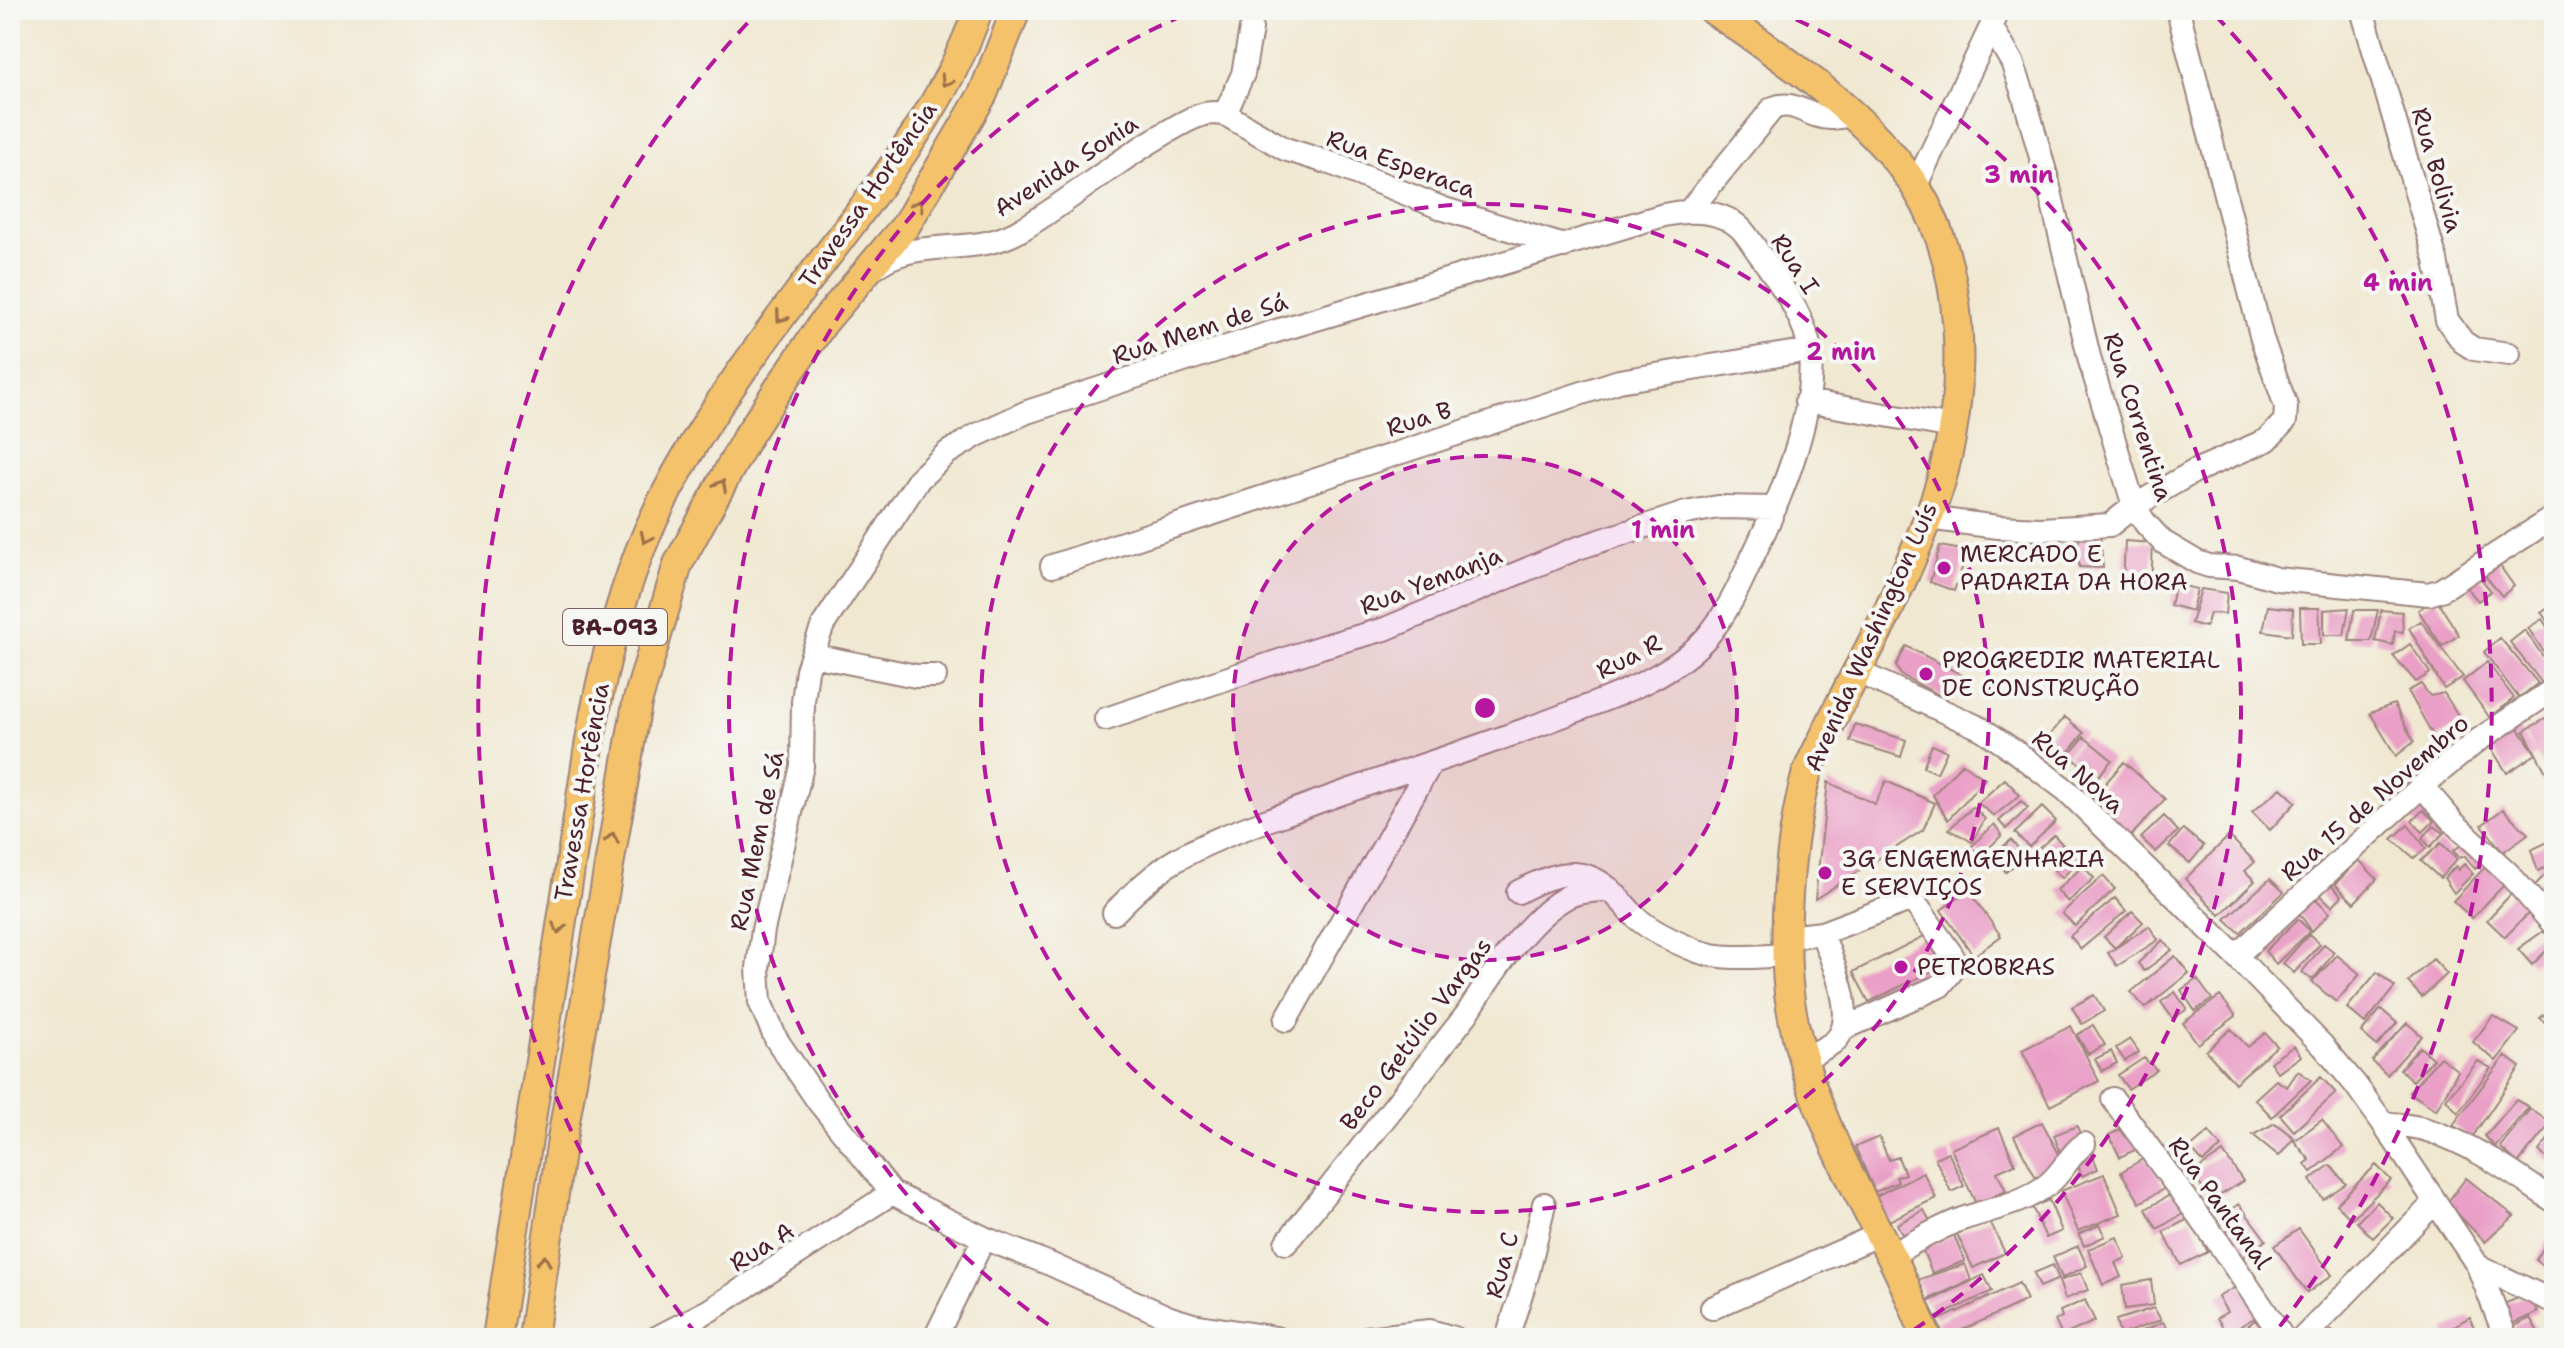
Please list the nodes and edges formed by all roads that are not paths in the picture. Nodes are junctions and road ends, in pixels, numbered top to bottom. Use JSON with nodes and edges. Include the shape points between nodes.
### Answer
{"nodes":[{"id":1,"x":978,"y":10,"type":"edge"},
{"id":2,"x":1016,"y":10,"type":"edge"},
{"id":3,"x":1713,"y":10,"type":"edge"},
{"id":4,"x":2178,"y":10,"type":"edge"},
{"id":5,"x":2362,"y":10,"type":"edge"},
{"id":6,"x":1996,"y":19,"type":"edge"},
{"id":7,"x":1251,"y":29,"type":"dead end"},
{"id":8,"x":1225,"y":114,"type":"junction"},
{"id":9,"x":1851,"y":115,"type":"junction"},
{"id":10,"x":1915,"y":187,"type":"junction"},
{"id":11,"x":1690,"y":210,"type":"junction"},
{"id":12,"x":1565,"y":246,"type":"junction"},
{"id":13,"x":823,"y":323,"type":"junction"},
{"id":14,"x":1810,"y":350,"type":"junction"},
{"id":15,"x":2509,"y":354,"type":"dead end"},
{"id":16,"x":1806,"y":401,"type":"junction"},
{"id":17,"x":1953,"y":427,"type":"junction"},
{"id":18,"x":2134,"y":506,"type":"junction"},
{"id":19,"x":1775,"y":508,"type":"junction"},
{"id":20,"x":2554,"y":517,"type":"edge"},
{"id":21,"x":1927,"y":518,"type":"junction"},
{"id":22,"x":1052,"y":566,"type":"dead end"},
{"id":23,"x":812,"y":655,"type":"junction"},
{"id":24,"x":1856,"y":671,"type":"junction"},
{"id":25,"x":935,"y":676,"type":"dead end"},
{"id":26,"x":2554,"y":689,"type":"edge"},
{"id":27,"x":1106,"y":719,"type":"dead end"},
{"id":28,"x":1431,"y":763,"type":"junction"},
{"id":29,"x":2422,"y":786,"type":"junction"},
{"id":30,"x":1610,"y":889,"type":"junction"},
{"id":31,"x":1518,"y":892,"type":"dead end"},
{"id":32,"x":1114,"y":913,"type":"dead end"},
{"id":33,"x":2554,"y":925,"type":"edge"},
{"id":34,"x":1822,"y":933,"type":"junction"},
{"id":35,"x":1788,"y":946,"type":"junction"},
{"id":36,"x":2236,"y":956,"type":"junction"},
{"id":37,"x":1286,"y":1020,"type":"dead end"},
{"id":38,"x":1845,"y":1028,"type":"junction"},
{"id":39,"x":1803,"y":1059,"type":"junction"},
{"id":40,"x":2113,"y":1099,"type":"dead end"},
{"id":41,"x":2383,"y":1123,"type":"junction"},
{"id":42,"x":2084,"y":1144,"type":"dead end"},
{"id":43,"x":892,"y":1193,"type":"junction"},
{"id":44,"x":2554,"y":1201,"type":"edge"},
{"id":45,"x":2434,"y":1203,"type":"junction"},
{"id":46,"x":1544,"y":1204,"type":"dead end"},
{"id":47,"x":984,"y":1238,"type":"junction"},
{"id":48,"x":1286,"y":1243,"type":"dead end"},
{"id":49,"x":1884,"y":1245,"type":"junction"},
{"id":50,"x":2478,"y":1266,"type":"junction"},
{"id":51,"x":2554,"y":1302,"type":"edge"},
{"id":52,"x":1712,"y":1308,"type":"dead end"},
{"id":53,"x":1414,"y":1335,"type":"edge"},
{"id":54,"x":497,"y":1338,"type":"edge"},
{"id":55,"x":533,"y":1338,"type":"edge"},
{"id":56,"x":656,"y":1338,"type":"edge"},
{"id":57,"x":935,"y":1338,"type":"edge"},
{"id":58,"x":1276,"y":1338,"type":"edge"},
{"id":59,"x":1366,"y":1338,"type":"edge"},
{"id":60,"x":1454,"y":1338,"type":"edge"},
{"id":61,"x":1507,"y":1338,"type":"edge"},
{"id":62,"x":1927,"y":1338,"type":"edge"},
{"id":63,"x":2283,"y":1338,"type":"edge"},
{"id":64,"x":2303,"y":1338,"type":"edge"},
{"id":65,"x":2506,"y":1338,"type":"edge"}],
"edges":[{"from":1,"to":54,"type":"main road","name":"Travessa Hortência","number":"BA-093","one_way":true,"via":[[951,74],[898,158],[687,455],[626,590],[594,716]]},
{"from":13,"to":2,"type":"main road","name":"Travessa Hortência","number":"BA-093","one_way":true,"via":[[906,225],[983,94]]},
{"from":3,"to":9,"type":"main road","name":"Avenida Washington Luís"},
{"from":4,"to":18,"type":"street","via":[[2262,339],[2286,406],[2285,421],[2267,440],[2195,471]]},
{"from":5,"to":15,"type":"street","name":"Rua Bolivia","via":[[2436,260],[2447,320],[2474,349]]},
{"from":6,"to":10,"type":"street"},
{"from":6,"to":18,"type":"street","name":"Rua Correntina","via":[[2024,96],[2090,361]]},
{"from":7,"to":8,"type":"street","via":[[1243,74]]},
{"from":8,"to":12,"type":"street","name":"Rua Esperaca","via":[[1285,149],[1444,209]]},
{"from":8,"to":13,"type":"street","name":"Avenida Sonia","via":[[1200,115],[1179,125],[1022,230],[988,244],[894,255],[874,268]]},
{"from":9,"to":10,"type":"main road","name":"Avenida Washington Luís"},
{"from":9,"to":11,"type":"street","via":[[1830,118],[1792,105],[1773,108]]},
{"from":10,"to":17,"type":"main road","name":"Avenida Washington Luís","via":[[1949,268],[1957,315]]},
{"from":11,"to":12,"type":"street","name":"Rua I"},
{"from":11,"to":14,"type":"street","name":"Rua I","via":[[1739,226],[1784,290]]},
{"from":12,"to":23,"type":"street","name":"Rua Mem de Sá","via":[[1273,332],[1027,412],[977,435],[919,479],[823,625]]},
{"from":55,"to":13,"type":"main road","name":"Travessa Hortência","number":"BA-093","one_way":true,"via":[[637,703],[678,564],[739,452]]},
{"from":14,"to":16,"type":"street","name":"Rua I"},
{"from":14,"to":22,"type":"street","name":"Rua B","via":[[1619,381]]},
{"from":16,"to":17,"type":"street"},
{"from":16,"to":19,"type":"street","name":"Rua I","via":[[1792,466]]},
{"from":17,"to":21,"type":"main road","name":"Avenida Washington Luís"},
{"from":18,"to":20,"type":"street","name":"Rua Correntina","via":[[2163,542],[2209,566],[2277,579],[2429,594]]},
{"from":18,"to":21,"type":"street","via":[[2100,527],[1998,527]]},
{"from":19,"to":27,"type":"street","name":"Rua Yemanja","via":[[1718,507],[1686,513],[1575,549],[1385,629]]},
{"from":19,"to":28,"type":"street","name":"Rua R","via":[[1715,628],[1669,669],[1611,697]]},
{"from":21,"to":24,"type":"main road","name":"Avenida Washington Luís","via":[[1889,610]]},
{"from":23,"to":25,"type":"street"},
{"from":23,"to":43,"type":"street","name":"Rua Mem de Sá","via":[[803,702],[802,766],[763,930],[760,1002],[776,1039],[818,1101]]},
{"from":24,"to":35,"type":"main road","name":"Avenida Washington Luís","via":[[1807,773],[1789,882]]},
{"from":24,"to":36,"type":"street","name":"Rua Nova","via":[[1982,729],[2013,750],[2066,790]]},
{"from":26,"to":29,"type":"street","name":"Rua 15 de Novembro"},
{"from":28,"to":32,"type":"street","via":[[1196,850],[1144,883]]},
{"from":28,"to":37,"type":"street"},
{"from":29,"to":33,"type":"street"},
{"from":29,"to":36,"type":"street","name":"Rua 15 de Novembro"},
{"from":30,"to":31,"type":"street","via":[[1571,873]]},
{"from":30,"to":35,"type":"street","via":[[1640,921],[1700,952],[1716,956]]},
{"from":30,"to":48,"type":"street","name":"Beco Getúlio Vargas","via":[[1567,897],[1519,940]]},
{"from":34,"to":35,"type":"street"},
{"from":34,"to":38,"type":"street","via":[[1845,1005]]},
{"from":34,"to":38,"type":"street","via":[[1912,899],[1952,955],[1952,971],[1940,986]]},
{"from":35,"to":39,"type":"main road","name":"Avenida Washington Luís","via":[[1790,1004]]},
{"from":36,"to":41,"type":"street","name":"Rua Nova","via":[[2323,1046]]},
{"from":38,"to":39,"type":"street","via":[[1834,1042]]},
{"from":39,"to":49,"type":"main road","name":"Avenida Washington Luís","via":[[1826,1124]]},
{"from":40,"to":63,"type":"street","name":"Rua Pantanal"},
{"from":41,"to":44,"type":"street","via":[[2445,1137]]},
{"from":41,"to":45,"type":"street","name":"Rua Nova"},
{"from":42,"to":49,"type":"street","via":[[2035,1192]]},
{"from":43,"to":47,"type":"street","name":"Rua Mem de Sá"},
{"from":43,"to":56,"type":"street","name":"Rua A","via":[[710,1310]]},
{"from":45,"to":50,"type":"street","name":"Rua Nova"},
{"from":45,"to":64,"type":"street"},
{"from":46,"to":61,"type":"street","name":"Rua C"},
{"from":47,"to":57,"type":"street"},
{"from":47,"to":58,"type":"street","name":"Rua Mem de Sá","via":[[1170,1318]]},
{"from":49,"to":52,"type":"street"},
{"from":49,"to":62,"type":"main road","name":"Avenida Washington Luís"},
{"from":50,"to":51,"type":"street"},
{"from":50,"to":65,"type":"street","name":"Rua Nova"},
{"from":53,"to":59,"type":"street"},
{"from":53,"to":60,"type":"street","via":[[1430,1331]]}]}
